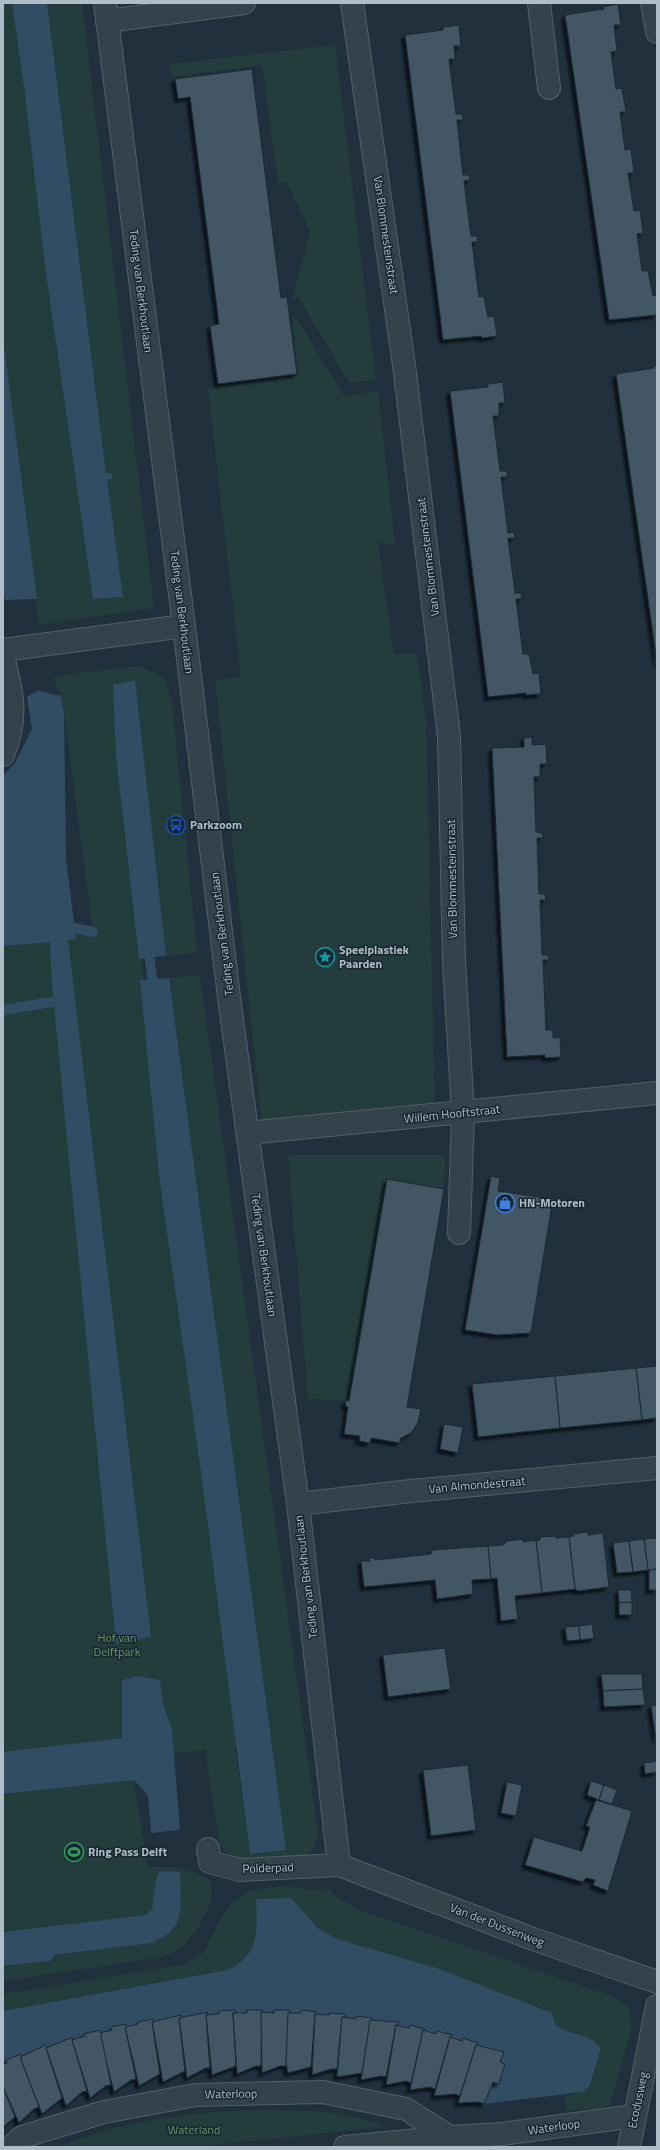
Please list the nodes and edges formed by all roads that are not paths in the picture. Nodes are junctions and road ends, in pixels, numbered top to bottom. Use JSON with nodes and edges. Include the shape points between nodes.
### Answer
{"nodes":[{"id":1,"x":244,"y":3,"type":"edge"},
{"id":2,"x":352,"y":3,"type":"edge"},
{"id":3,"x":539,"y":3,"type":"edge"},
{"id":4,"x":652,"y":3,"type":"edge"},
{"id":5,"x":106,"y":12,"type":"edge"},
{"id":6,"x":657,"y":32,"type":"edge"},
{"id":7,"x":549,"y":88,"type":"dead end"},
{"id":8,"x":184,"y":626,"type":"junction"},
{"id":9,"x":3,"y":650,"type":"edge"},
{"id":10,"x":3,"y":656,"type":"edge"},
{"id":11,"x":3,"y":755,"type":"edge"},
{"id":12,"x":657,"y":1093,"type":"edge"},
{"id":13,"x":463,"y":1114,"type":"junction"},
{"id":14,"x":248,"y":1133,"type":"junction"},
{"id":15,"x":459,"y":1233,"type":"dead end"},
{"id":16,"x":657,"y":1468,"type":"edge"},
{"id":17,"x":298,"y":1504,"type":"junction"},
{"id":18,"x":208,"y":1849,"type":"dead end"},
{"id":19,"x":339,"y":1865,"type":"junction"},
{"id":20,"x":657,"y":1982,"type":"edge"},
{"id":21,"x":657,"y":2006,"type":"edge"},
{"id":22,"x":635,"y":2116,"type":"junction"},
{"id":23,"x":450,"y":2136,"type":"junction"},
{"id":24,"x":11,"y":2147,"type":"edge"},
{"id":25,"x":345,"y":2147,"type":"edge"},
{"id":26,"x":629,"y":2147,"type":"edge"}],
"edges":[{"from":1,"to":5,"type":"street"},
{"from":2,"to":13,"type":"street","name":"Van Blommesteinstraat","via":[[404,366],[450,736],[454,962]]},
{"from":3,"to":7,"type":"street"},
{"from":4,"to":6,"type":"street"},
{"from":5,"to":8,"type":"street","name":"Teding van Berkhoutlaan"},
{"from":8,"to":9,"type":"street"},
{"from":8,"to":14,"type":"street","name":"Teding van Berkhoutlaan"},
{"from":10,"to":11,"type":"street","via":[[12,689],[14,718]]},
{"from":12,"to":13,"type":"street","name":"Willem Hooftstraat"},
{"from":13,"to":14,"type":"street","name":"Willem Hooftstraat"},
{"from":13,"to":15,"type":"street","name":"Van Blommesteinstraat"},
{"from":14,"to":17,"type":"street","name":"Teding van Berkhoutlaan"},
{"from":16,"to":17,"type":"street","name":"Van Almondestraat"},
{"from":17,"to":19,"type":"street","name":"Teding van Berkhoutlaan"},
{"from":18,"to":19,"type":"street","name":"Polderpad","via":[[210,1862],[240,1870]]},
{"from":19,"to":20,"type":"street","name":"Van der Dussenweg","via":[[533,1939]]},
{"from":21,"to":22,"type":"street","name":"Ecodusweg"},
{"from":22,"to":23,"type":"street","name":"Waterloop","via":[[502,2134]]},
{"from":22,"to":26,"type":"street","name":"Ecodusweg"},
{"from":23,"to":24,"type":"street","name":"Waterloop","via":[[406,2109],[323,2092],[202,2095],[104,2112],[22,2137]]},
{"from":23,"to":25,"type":"street","name":"Waterloop"}]}
